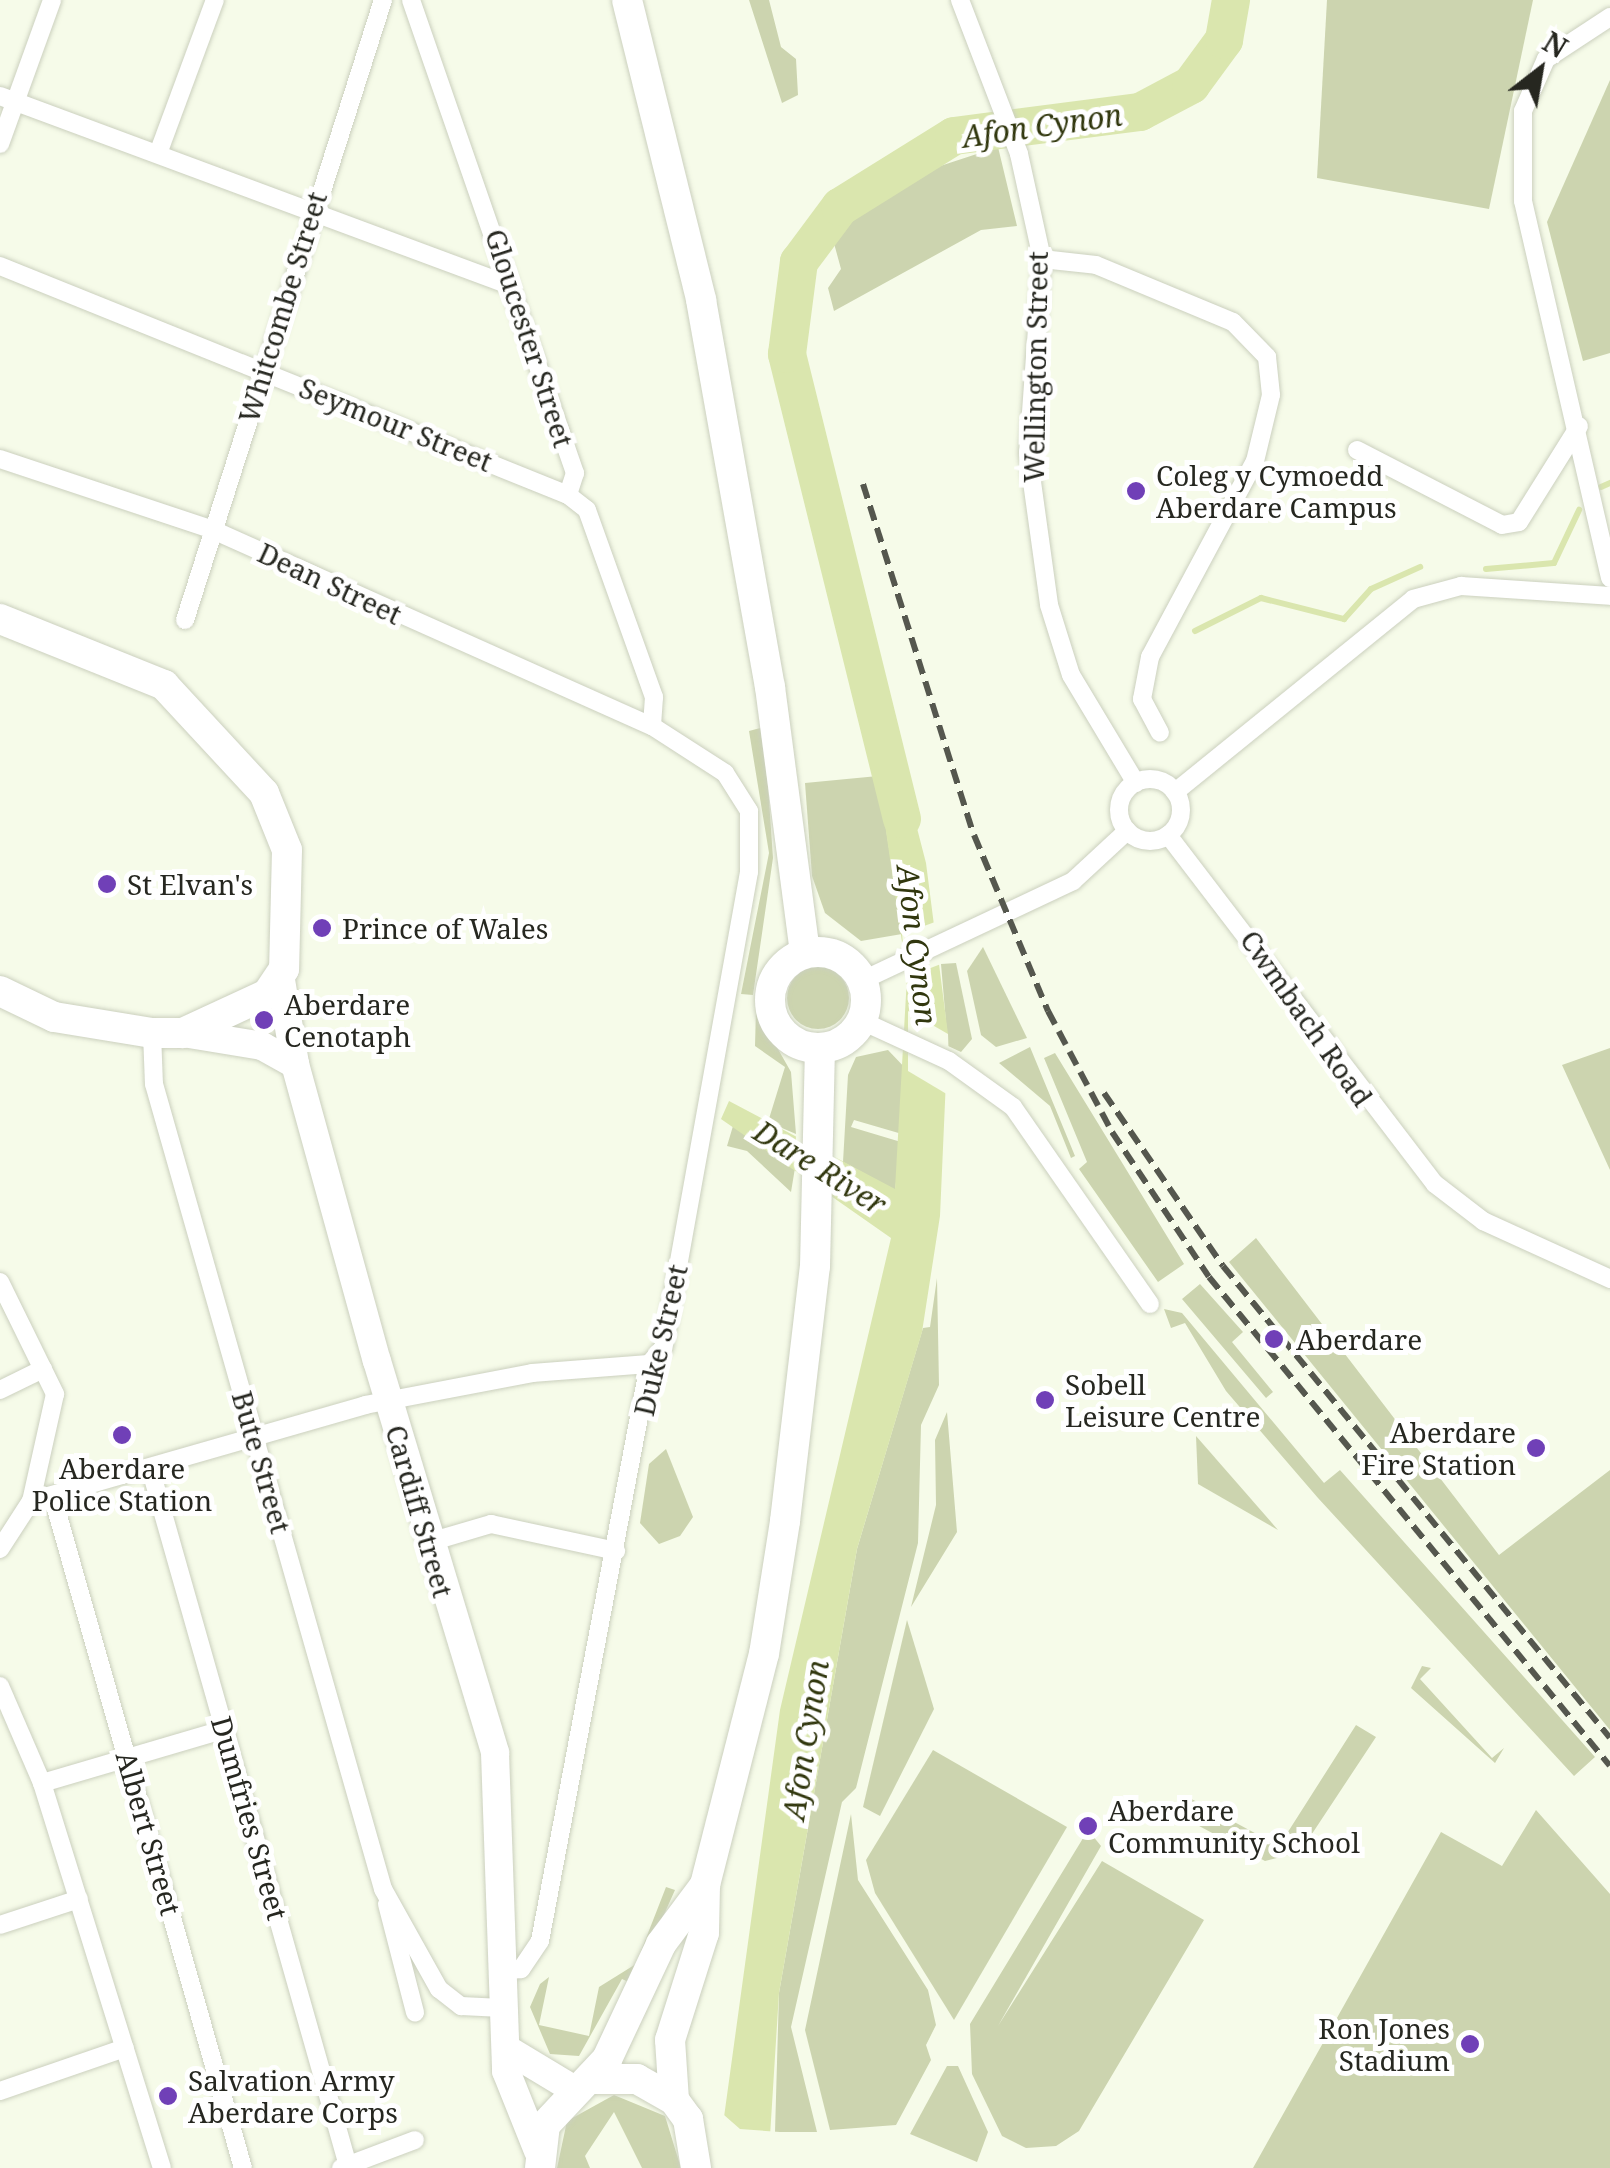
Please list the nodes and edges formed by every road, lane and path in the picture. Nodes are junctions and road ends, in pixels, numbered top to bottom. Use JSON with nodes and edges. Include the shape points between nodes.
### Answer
{"nodes":[{"id":1,"x":52,"y":0,"type":"edge"},
{"id":2,"x":215,"y":0,"type":"edge"},
{"id":3,"x":411,"y":0,"type":"edge"},
{"id":4,"x":627,"y":0,"type":"edge"},
{"id":5,"x":960,"y":0,"type":"edge"},
{"id":6,"x":377,"y":1,"type":"edge"},
{"id":7,"x":1610,"y":17,"type":"edge"},
{"id":8,"x":7,"y":99,"type":"edge"},
{"id":9,"x":0,"y":144,"type":"edge"},
{"id":10,"x":159,"y":151,"type":"junction"},
{"id":11,"x":311,"y":214,"type":"junction"},
{"id":12,"x":1042,"y":259,"type":"junction"},
{"id":13,"x":0,"y":266,"type":"edge"},
{"id":14,"x":506,"y":284,"type":"junction"},
{"id":15,"x":263,"y":370,"type":"junction"},
{"id":16,"x":1580,"y":426,"type":"junction"},
{"id":17,"x":1357,"y":450,"type":"dead end"},
{"id":18,"x":0,"y":459,"type":"edge"},
{"id":19,"x":568,"y":495,"type":"junction"},
{"id":20,"x":212,"y":530,"type":"junction"},
{"id":21,"x":1610,"y":578,"type":"edge"},
{"id":22,"x":1610,"y":596,"type":"edge"},
{"id":23,"x":0,"y":619,"type":"edge"},
{"id":24,"x":184,"y":620,"type":"dead end"},
{"id":25,"x":652,"y":726,"type":"junction"},
{"id":26,"x":1160,"y":733,"type":"dead end"},
{"id":27,"x":1136,"y":783,"type":"junction"},
{"id":28,"x":1175,"y":792,"type":"junction"},
{"id":29,"x":1127,"y":831,"type":"junction"},
{"id":30,"x":1168,"y":835,"type":"junction"},
{"id":31,"x":805,"y":953,"type":"junction"},
{"id":32,"x":281,"y":980,"type":"junction"},
{"id":33,"x":862,"y":980,"type":"junction"},
{"id":34,"x":0,"y":992,"type":"edge"},
{"id":35,"x":862,"y":1021,"type":"junction"},
{"id":36,"x":152,"y":1033,"type":"junction"},
{"id":37,"x":183,"y":1034,"type":"junction"},
{"id":38,"x":820,"y":1048,"type":"junction"},
{"id":39,"x":295,"y":1064,"type":"junction"},
{"id":40,"x":1610,"y":1280,"type":"edge"},
{"id":41,"x":0,"y":1282,"type":"edge"},
{"id":42,"x":1150,"y":1304,"type":"dead end"},
{"id":43,"x":649,"y":1364,"type":"junction"},
{"id":44,"x":43,"y":1370,"type":"junction"},
{"id":45,"x":0,"y":1390,"type":"edge"},
{"id":46,"x":389,"y":1404,"type":"junction"},
{"id":47,"x":256,"y":1439,"type":"junction"},
{"id":48,"x":151,"y":1471,"type":"junction"},
{"id":49,"x":52,"y":1498,"type":"junction"},
{"id":50,"x":30,"y":1501,"type":"junction"},
{"id":51,"x":430,"y":1542,"type":"junction"},
{"id":52,"x":0,"y":1549,"type":"edge"},
{"id":53,"x":616,"y":1551,"type":"junction"},
{"id":54,"x":0,"y":1686,"type":"edge"},
{"id":55,"x":7,"y":1720,"type":"edge"},
{"id":56,"x":225,"y":1729,"type":"junction"},
{"id":57,"x":128,"y":1758,"type":"junction"},
{"id":58,"x":42,"y":1783,"type":"junction"},
{"id":59,"x":704,"y":1885,"type":"junction"},
{"id":60,"x":383,"y":1889,"type":"junction"},
{"id":61,"x":79,"y":1898,"type":"junction"},
{"id":62,"x":0,"y":1925,"type":"edge"},
{"id":63,"x":500,"y":1971,"type":"junction"},
{"id":64,"x":502,"y":2008,"type":"junction"},
{"id":65,"x":416,"y":2012,"type":"dead end"},
{"id":66,"x":125,"y":2048,"type":"junction"},
{"id":67,"x":510,"y":2051,"type":"junction"},
{"id":68,"x":584,"y":2085,"type":"junction"},
{"id":69,"x":0,"y":2092,"type":"edge"},
{"id":70,"x":674,"y":2100,"type":"junction"},
{"id":71,"x":415,"y":2140,"type":"dead end"},
{"id":72,"x":539,"y":2160,"type":"edge"},
{"id":73,"x":343,"y":2167,"type":"edge"},
{"id":74,"x":162,"y":2168,"type":"edge"},
{"id":75,"x":243,"y":2168,"type":"edge"},
{"id":76,"x":696,"y":2168,"type":"edge"}],
"edges":[{"from":1,"to":8,"type":"street"},
{"from":2,"to":10,"type":"street"},
{"from":3,"to":14,"type":"street","name":"Gloucester Street"},
{"from":4,"to":31,"type":"main road","via":[[700,300],[770,687]]},
{"from":5,"to":12,"type":"street","name":"Wellington Street","via":[[1019,154]]},
{"from":6,"to":11,"type":"street","name":"Whitcombe Street"},
{"from":7,"to":16,"type":"street","via":[[1546,59],[1523,111],[1523,202]]},
{"from":8,"to":9,"type":"street"},
{"from":8,"to":10,"type":"street"},
{"from":10,"to":11,"type":"street"},
{"from":11,"to":14,"type":"street"},
{"from":11,"to":15,"type":"street","name":"Whitcombe Street"},
{"from":12,"to":26,"type":"street","via":[[1096,265],[1233,322],[1267,356],[1271,395],[1255,462],[1150,657],[1142,700]]},
{"from":12,"to":27,"type":"street","name":"Wellington Street","via":[[1028,453],[1034,525],[1071,674]]},
{"from":13,"to":15,"type":"street","name":"Seymour Street"},
{"from":14,"to":19,"type":"street","name":"Gloucester Street","via":[[574,473]]},
{"from":15,"to":19,"type":"street","name":"Seymour Street"},
{"from":15,"to":20,"type":"street","name":"Whitcombe Street"},
{"from":16,"to":17,"type":"street","via":[[1519,522],[1502,525]]},
{"from":16,"to":21,"type":"street"},
{"from":18,"to":20,"type":"street","name":"Dean Street"},
{"from":19,"to":25,"type":"street","via":[[588,510],[654,697]]},
{"from":20,"to":24,"type":"street","name":"Whitcombe Street"},
{"from":20,"to":25,"type":"street","name":"Dean Street"},
{"from":22,"to":28,"type":"street","via":[[1461,586],[1413,598]]},
{"from":23,"to":32,"type":"main road","via":[[164,685],[264,793],[286,850]]},
{"from":25,"to":43,"type":"street","name":"Duke Street","via":[[725,774],[748,812],[749,872],[664,1348]]},
{"from":27,"to":28,"type":"street","via":[[1153,780]]},
{"from":27,"to":29,"type":"street","via":[[1120,805]]},
{"from":28,"to":30,"type":"street","via":[[1180,820]]},
{"from":29,"to":30,"type":"street","via":[[1152,841]]},
{"from":29,"to":33,"type":"street","via":[[1073,881]]},
{"from":30,"to":40,"type":"street","name":"Cwmbach Road","via":[[1434,1184],[1482,1220]]},
{"from":31,"to":33,"type":"main road","via":[[845,959]]},
{"from":31,"to":38,"type":"main road","via":[[780,970],[770,1000],[790,1040]]},
{"from":32,"to":37,"type":"main road"},
{"from":32,"to":39,"type":"main road","name":"Cardiff Street"},
{"from":33,"to":35,"type":"main road"},
{"from":34,"to":36,"type":"main road","via":[[54,1016]]},
{"from":35,"to":38,"type":"main road"},
{"from":35,"to":42,"type":"street","via":[[949,1061],[1028,1125]]},
{"from":36,"to":37,"type":"main road"},
{"from":36,"to":47,"type":"street","name":"Bute Street","via":[[154,1084]]},
{"from":37,"to":39,"type":"main road","via":[[262,1046]]},
{"from":38,"to":59,"type":"main road","via":[[818,1190],[764,1654]]},
{"from":39,"to":46,"type":"main road","name":"Cardiff Street"},
{"from":41,"to":44,"type":"street"},
{"from":43,"to":46,"type":"street","via":[[532,1373]]},
{"from":43,"to":53,"type":"street","name":"Duke Street"},
{"from":44,"to":45,"type":"street"},
{"from":44,"to":50,"type":"street","via":[[54,1406]]},
{"from":46,"to":47,"type":"street"},
{"from":46,"to":51,"type":"main road","name":"Cardiff Street"},
{"from":47,"to":48,"type":"street"},
{"from":47,"to":60,"type":"street","name":"Bute Street"},
{"from":48,"to":49,"type":"street"},
{"from":48,"to":56,"type":"street","name":"Dumfries Street"},
{"from":49,"to":50,"type":"street"},
{"from":49,"to":57,"type":"street","name":"Albert Street"},
{"from":50,"to":52,"type":"street"},
{"from":51,"to":53,"type":"street","via":[[491,1524]]},
{"from":51,"to":63,"type":"main road","name":"Cardiff Street","via":[[498,1768]]},
{"from":53,"to":63,"type":"street","name":"Duke Street","via":[[540,1942],[521,1969]]},
{"from":54,"to":55,"type":"street"},
{"from":55,"to":58,"type":"street"},
{"from":56,"to":57,"type":"street"},
{"from":56,"to":73,"type":"street","name":"Dumfries Street"},
{"from":57,"to":58,"type":"street"},
{"from":57,"to":75,"type":"street","name":"Albert Street"},
{"from":58,"to":61,"type":"street"},
{"from":59,"to":68,"type":"main road","via":[[661,1944]]},
{"from":59,"to":70,"type":"main road","via":[[704,1932],[670,2040]]},
{"from":60,"to":64,"type":"street","name":"Bute Street","via":[[439,1989],[461,2006]]},
{"from":60,"to":65,"type":"street","name":"Bute Street"},
{"from":61,"to":62,"type":"street"},
{"from":61,"to":66,"type":"street"},
{"from":63,"to":64,"type":"main road","name":"Cardiff Street"},
{"from":64,"to":67,"type":"main road","name":"Cardiff Street"},
{"from":66,"to":69,"type":"street"},
{"from":66,"to":74,"type":"street"},
{"from":67,"to":68,"type":"main road"},
{"from":67,"to":72,"type":"main road","name":"Cardiff Street","via":[[506,2070]]},
{"from":68,"to":70,"type":"main road","via":[[637,2079]]},
{"from":68,"to":72,"type":"main road","via":[[545,2125]]},
{"from":70,"to":76,"type":"main road","via":[[692,2131]]},
{"from":71,"to":73,"type":"street"}]}
